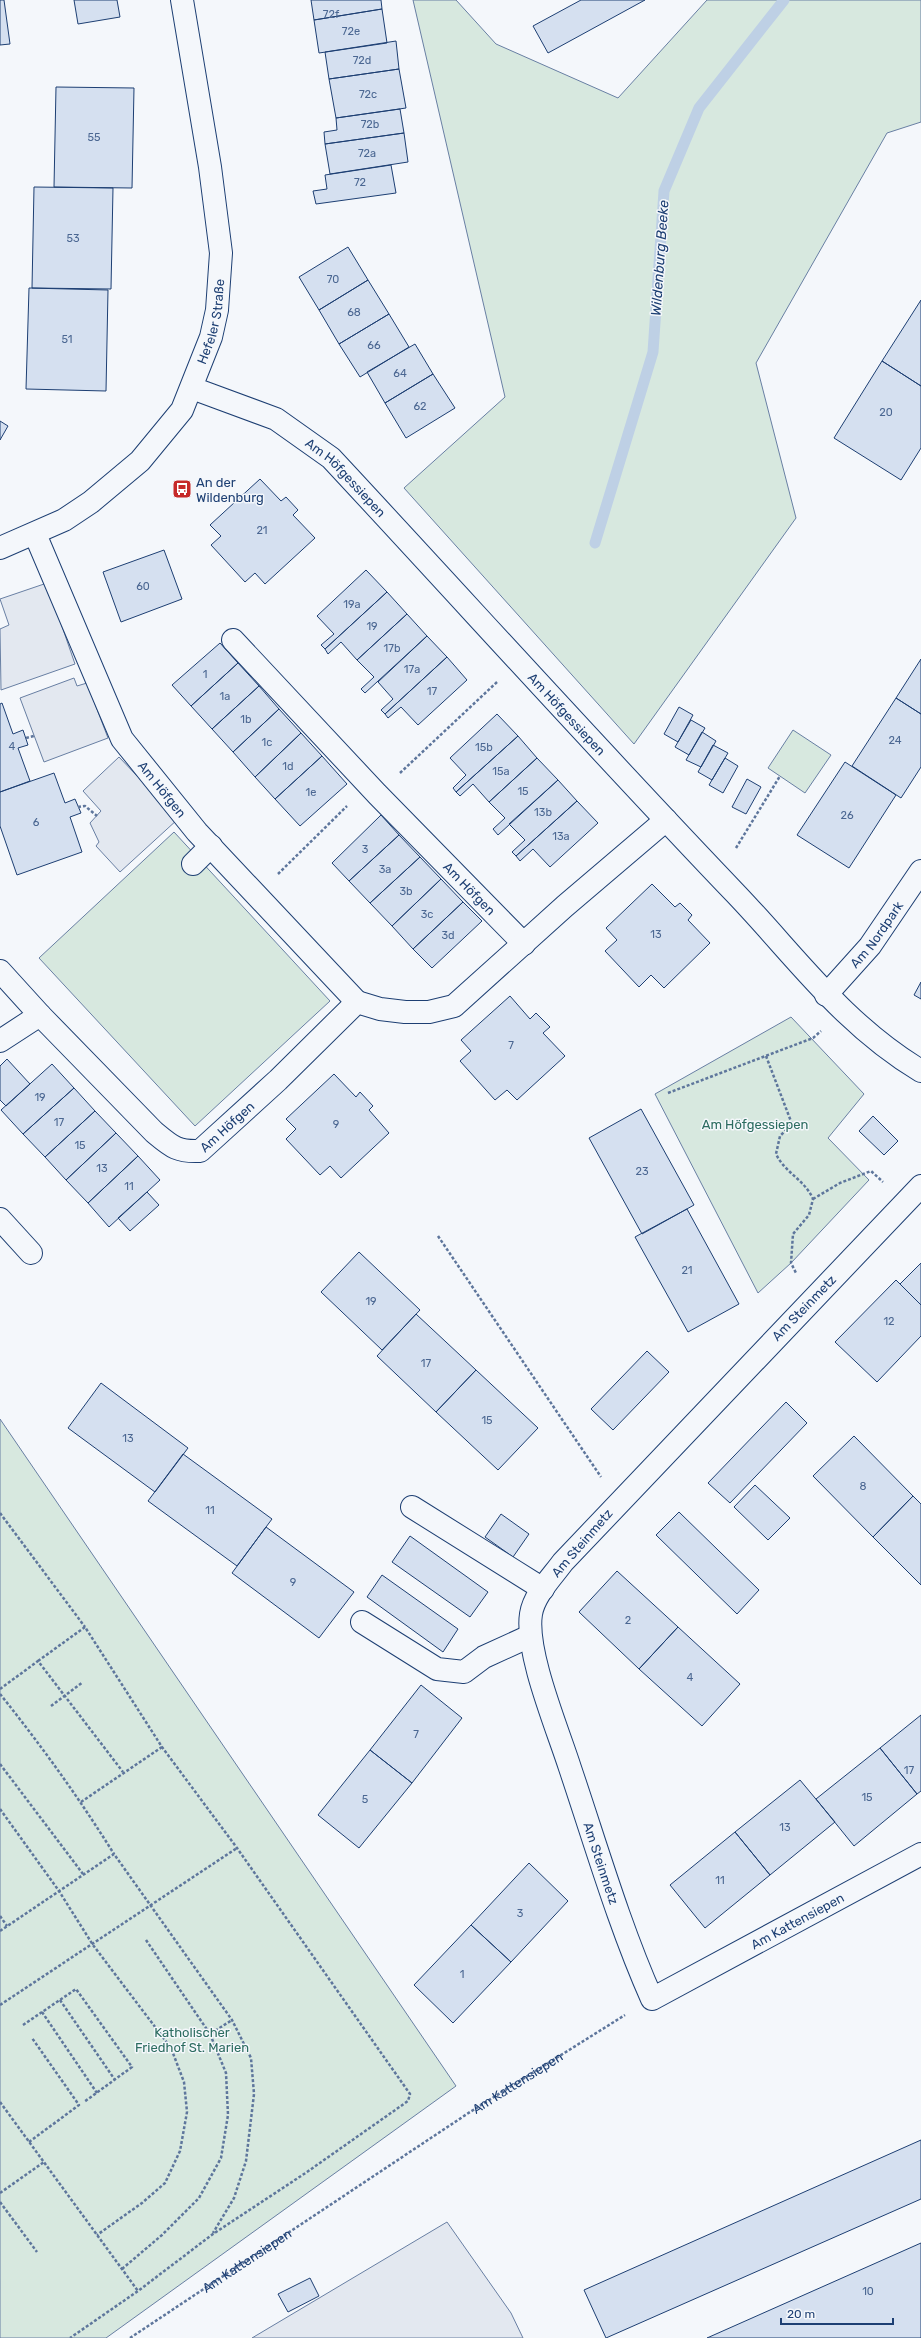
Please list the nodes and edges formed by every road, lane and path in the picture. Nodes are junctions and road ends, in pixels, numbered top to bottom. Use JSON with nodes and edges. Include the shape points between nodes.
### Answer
{"nodes":[{"id":1,"x":182,"y":0,"type":"edge"},
{"id":2,"x":192,"y":388,"type":"junction"},
{"id":3,"x":35,"y":534,"type":"junction"},
{"id":4,"x":0,"y":548,"type":"edge"},
{"id":5,"x":233,"y":640,"type":"dead end"},
{"id":6,"x":519,"y":661,"type":"junction"},
{"id":7,"x":34,"y":736,"type":"dead end"},
{"id":8,"x":26,"y":738,"type":"dead end"},
{"id":9,"x":422,"y":752,"type":"dead end"},
{"id":10,"x":780,"y":776,"type":"dead end"},
{"id":11,"x":369,"y":785,"type":"junction"},
{"id":12,"x":78,"y":807,"type":"dead end"},
{"id":13,"x":97,"y":816,"type":"dead end"},
{"id":14,"x":666,"y":820,"type":"junction"},
{"id":15,"x":211,"y":846,"type":"junction"},
{"id":16,"x":193,"y":864,"type":"dead end"},
{"id":17,"x":921,"y":871,"type":"edge"},
{"id":18,"x":719,"y":876,"type":"junction"},
{"id":19,"x":256,"y":895,"type":"junction"},
{"id":20,"x":524,"y":944,"type":"junction"},
{"id":21,"x":0,"y":971,"type":"edge"},
{"id":22,"x":826,"y":995,"type":"junction"},
{"id":23,"x":356,"y":1002,"type":"junction"},
{"id":24,"x":40,"y":1014,"type":"junction"},
{"id":25,"x":824,"y":1028,"type":"dead end"},
{"id":26,"x":0,"y":1041,"type":"edge"},
{"id":27,"x":766,"y":1056,"type":"junction"},
{"id":28,"x":921,"y":1071,"type":"edge"},
{"id":29,"x":668,"y":1093,"type":"dead end"},
{"id":30,"x":887,"y":1186,"type":"dead end"},
{"id":31,"x":921,"y":1186,"type":"edge"},
{"id":32,"x":813,"y":1199,"type":"junction"},
{"id":33,"x":0,"y":1219,"type":"edge"},
{"id":34,"x":793,"y":1234,"type":"dead end"},
{"id":35,"x":438,"y":1236,"type":"dead end"},
{"id":36,"x":31,"y":1253,"type":"dead end"},
{"id":37,"x":618,"y":1502,"type":"junction"},
{"id":38,"x":412,"y":1507,"type":"dead end"},
{"id":39,"x":0,"y":1513,"type":"edge"},
{"id":40,"x":543,"y":1590,"type":"junction"},
{"id":41,"x":362,"y":1622,"type":"dead end"},
{"id":42,"x":85,"y":1627,"type":"junction"},
{"id":43,"x":530,"y":1636,"type":"junction"},
{"id":44,"x":38,"y":1661,"type":"junction"},
{"id":45,"x":83,"y":1682,"type":"dead end"},
{"id":46,"x":0,"y":1689,"type":"edge"},
{"id":47,"x":0,"y":1694,"type":"edge"},
{"id":48,"x":64,"y":1696,"type":"junction"},
{"id":49,"x":51,"y":1706,"type":"dead end"},
{"id":50,"x":162,"y":1747,"type":"junction"},
{"id":51,"x":0,"y":1764,"type":"edge"},
{"id":52,"x":123,"y":1772,"type":"dead end"},
{"id":53,"x":81,"y":1802,"type":"junction"},
{"id":54,"x":0,"y":1809,"type":"edge"},
{"id":55,"x":237,"y":1848,"type":"junction"},
{"id":56,"x":114,"y":1854,"type":"junction"},
{"id":57,"x":921,"y":1854,"type":"edge"},
{"id":58,"x":83,"y":1874,"type":"junction"},
{"id":59,"x":59,"y":1891,"type":"junction"},
{"id":60,"x":151,"y":1906,"type":"junction"},
{"id":61,"x":0,"y":1916,"type":"edge"},
{"id":62,"x":7,"y":1926,"type":"junction"},
{"id":63,"x":0,"y":1931,"type":"edge"},
{"id":64,"x":146,"y":1940,"type":"dead end"},
{"id":65,"x":93,"y":1945,"type":"junction"},
{"id":66,"x":652,"y":1999,"type":"junction"},
{"id":67,"x":60,"y":2000,"type":"junction"},
{"id":68,"x":0,"y":2005,"type":"edge"},
{"id":69,"x":42,"y":2012,"type":"junction"},
{"id":70,"x":232,"y":2020,"type":"junction"},
{"id":71,"x":23,"y":2025,"type":"dead end"},
{"id":72,"x":210,"y":2034,"type":"junction"},
{"id":73,"x":32,"y":2038,"type":"dead end"},
{"id":74,"x":115,"y":2080,"type":"junction"},
{"id":75,"x":97,"y":2093,"type":"junction"},
{"id":76,"x":0,"y":2102,"type":"edge"},
{"id":77,"x":84,"y":2102,"type":"dead end"},
{"id":78,"x":29,"y":2142,"type":"junction"},
{"id":79,"x":44,"y":2162,"type":"junction"},
{"id":80,"x":0,"y":2193,"type":"edge"},
{"id":81,"x":0,"y":2202,"type":"edge"},
{"id":82,"x":213,"y":2234,"type":"junction"},
{"id":83,"x":97,"y":2235,"type":"junction"},
{"id":84,"x":37,"y":2252,"type":"dead end"},
{"id":85,"x":122,"y":2269,"type":"junction"},
{"id":86,"x":138,"y":2291,"type":"junction"},
{"id":87,"x":70,"y":2338,"type":"edge"},
{"id":88,"x":130,"y":2338,"type":"edge"}],
"edges":[{"from":1,"to":2,"type":"street","name":"Hefeler Straße","via":[[210,167],[221,253],[217,310],[211,337]]},
{"from":2,"to":3,"type":"street","name":"Hefeler Straße","via":[[182,410],[140,461],[91,502],[64,520]]},
{"from":2,"to":6,"type":"street","name":"Am Höfgessiepen","via":[[276,419],[330,458]]},
{"from":3,"to":4,"type":"street","name":"Hefeler Straße"},
{"from":3,"to":15,"type":"street","name":"Am Höfgen","via":[[122,739]]},
{"from":5,"to":11,"type":"street","name":"Am Höfgen"},
{"from":6,"to":9,"type":"path"},
{"from":6,"to":14,"type":"street","name":"Am Höfgessiepen"},
{"from":7,"to":8,"type":"path"},
{"from":10,"to":18,"type":"path"},
{"from":11,"to":19,"type":"path"},
{"from":11,"to":20,"type":"street","name":"Am Höfgen"},
{"from":12,"to":13,"type":"path","via":[[85,806]]},
{"from":14,"to":18,"type":"street","name":"Am Höfgessiepen"},
{"from":14,"to":20,"type":"street"},
{"from":15,"to":16,"type":"street"},
{"from":15,"to":19,"type":"street","name":"Am Höfgen"},
{"from":17,"to":22,"type":"street","name":"Am Nordpark","via":[[870,946]]},
{"from":18,"to":22,"type":"street","name":"Am Höfgessiepen","via":[[769,928]]},
{"from":19,"to":23,"type":"street","name":"Am Höfgen"},
{"from":20,"to":23,"type":"street","via":[[454,1006],[429,1012],[405,1012],[380,1009]]},
{"from":21,"to":24,"type":"street","name":"Am Höfgen"},
{"from":22,"to":28,"type":"street","name":"Am Höfgessiepen","via":[[893,1054]]},
{"from":23,"to":24,"type":"street","name":"Am Höfgen","via":[[278,1080],[200,1151],[183,1152],[154,1132]]},
{"from":24,"to":26,"type":"street"},
{"from":25,"to":27,"type":"path","via":[[813,1038]]},
{"from":27,"to":29,"type":"path"},
{"from":27,"to":32,"type":"path","via":[[792,1124],[780,1136],[776,1154],[781,1165],[809,1189]]},
{"from":30,"to":32,"type":"path","via":[[871,1171],[840,1183]]},
{"from":31,"to":37,"type":"street","name":"Am Steinmetz"},
{"from":32,"to":34,"type":"path","via":[[809,1215]]},
{"from":33,"to":36,"type":"street"},
{"from":35,"to":37,"type":"path"},
{"from":37,"to":40,"type":"street","name":"Am Steinmetz","via":[[563,1562]]},
{"from":38,"to":40,"type":"street"},
{"from":39,"to":42,"type":"path"},
{"from":40,"to":43,"type":"street","name":"Am Steinmetz","via":[[532,1612]]},
{"from":41,"to":43,"type":"street","via":[[437,1669],[464,1672],[484,1656]]},
{"from":42,"to":44,"type":"path"},
{"from":42,"to":50,"type":"path"},
{"from":43,"to":66,"type":"street","name":"Am Steinmetz","via":[[542,1683],[632,1955]]},
{"from":44,"to":46,"type":"path"},
{"from":44,"to":48,"type":"path"},
{"from":45,"to":48,"type":"path"},
{"from":47,"to":53,"type":"path"},
{"from":48,"to":49,"type":"path"},
{"from":48,"to":52,"type":"path"},
{"from":50,"to":53,"type":"path"},
{"from":50,"to":55,"type":"path"},
{"from":51,"to":58,"type":"path"},
{"from":53,"to":56,"type":"path"},
{"from":54,"to":59,"type":"path"},
{"from":55,"to":60,"type":"path"},
{"from":55,"to":82,"type":"path","via":[[410,2094],[408,2101]]},
{"from":56,"to":58,"type":"path"},
{"from":56,"to":60,"type":"path"},
{"from":57,"to":66,"type":"street","name":"Am Kattensiepen"},
{"from":58,"to":59,"type":"path"},
{"from":59,"to":62,"type":"path"},
{"from":59,"to":65,"type":"path"},
{"from":60,"to":65,"type":"path"},
{"from":60,"to":70,"type":"path"},
{"from":61,"to":62,"type":"path"},
{"from":62,"to":63,"type":"path"},
{"from":64,"to":72,"type":"path"},
{"from":65,"to":68,"type":"path"},
{"from":65,"to":83,"type":"path","via":[[171,2048],[184,2082],[187,2112],[180,2151],[165,2183]]},
{"from":66,"to":88,"type":"path","name":"Am Kattensiepen","via":[[470,2112]]},
{"from":67,"to":69,"type":"path"},
{"from":67,"to":74,"type":"path"},
{"from":67,"to":74,"type":"path","via":[[76,1989],[132,2067]]},
{"from":69,"to":71,"type":"path"},
{"from":69,"to":75,"type":"path"},
{"from":70,"to":72,"type":"path"},
{"from":70,"to":82,"type":"path","via":[[251,2058],[254,2094],[252,2124],[246,2161],[234,2198]]},
{"from":72,"to":85,"type":"path","via":[[226,2074],[228,2115],[222,2158],[199,2198],[162,2235]]},
{"from":73,"to":78,"type":"path","via":[[80,2105]]},
{"from":74,"to":75,"type":"path"},
{"from":75,"to":77,"type":"path"},
{"from":76,"to":78,"type":"path"},
{"from":78,"to":79,"type":"path"},
{"from":79,"to":80,"type":"path"},
{"from":79,"to":83,"type":"path"},
{"from":81,"to":84,"type":"path"},
{"from":82,"to":86,"type":"path"},
{"from":83,"to":85,"type":"path"},
{"from":85,"to":86,"type":"path"},
{"from":86,"to":87,"type":"path"}]}
